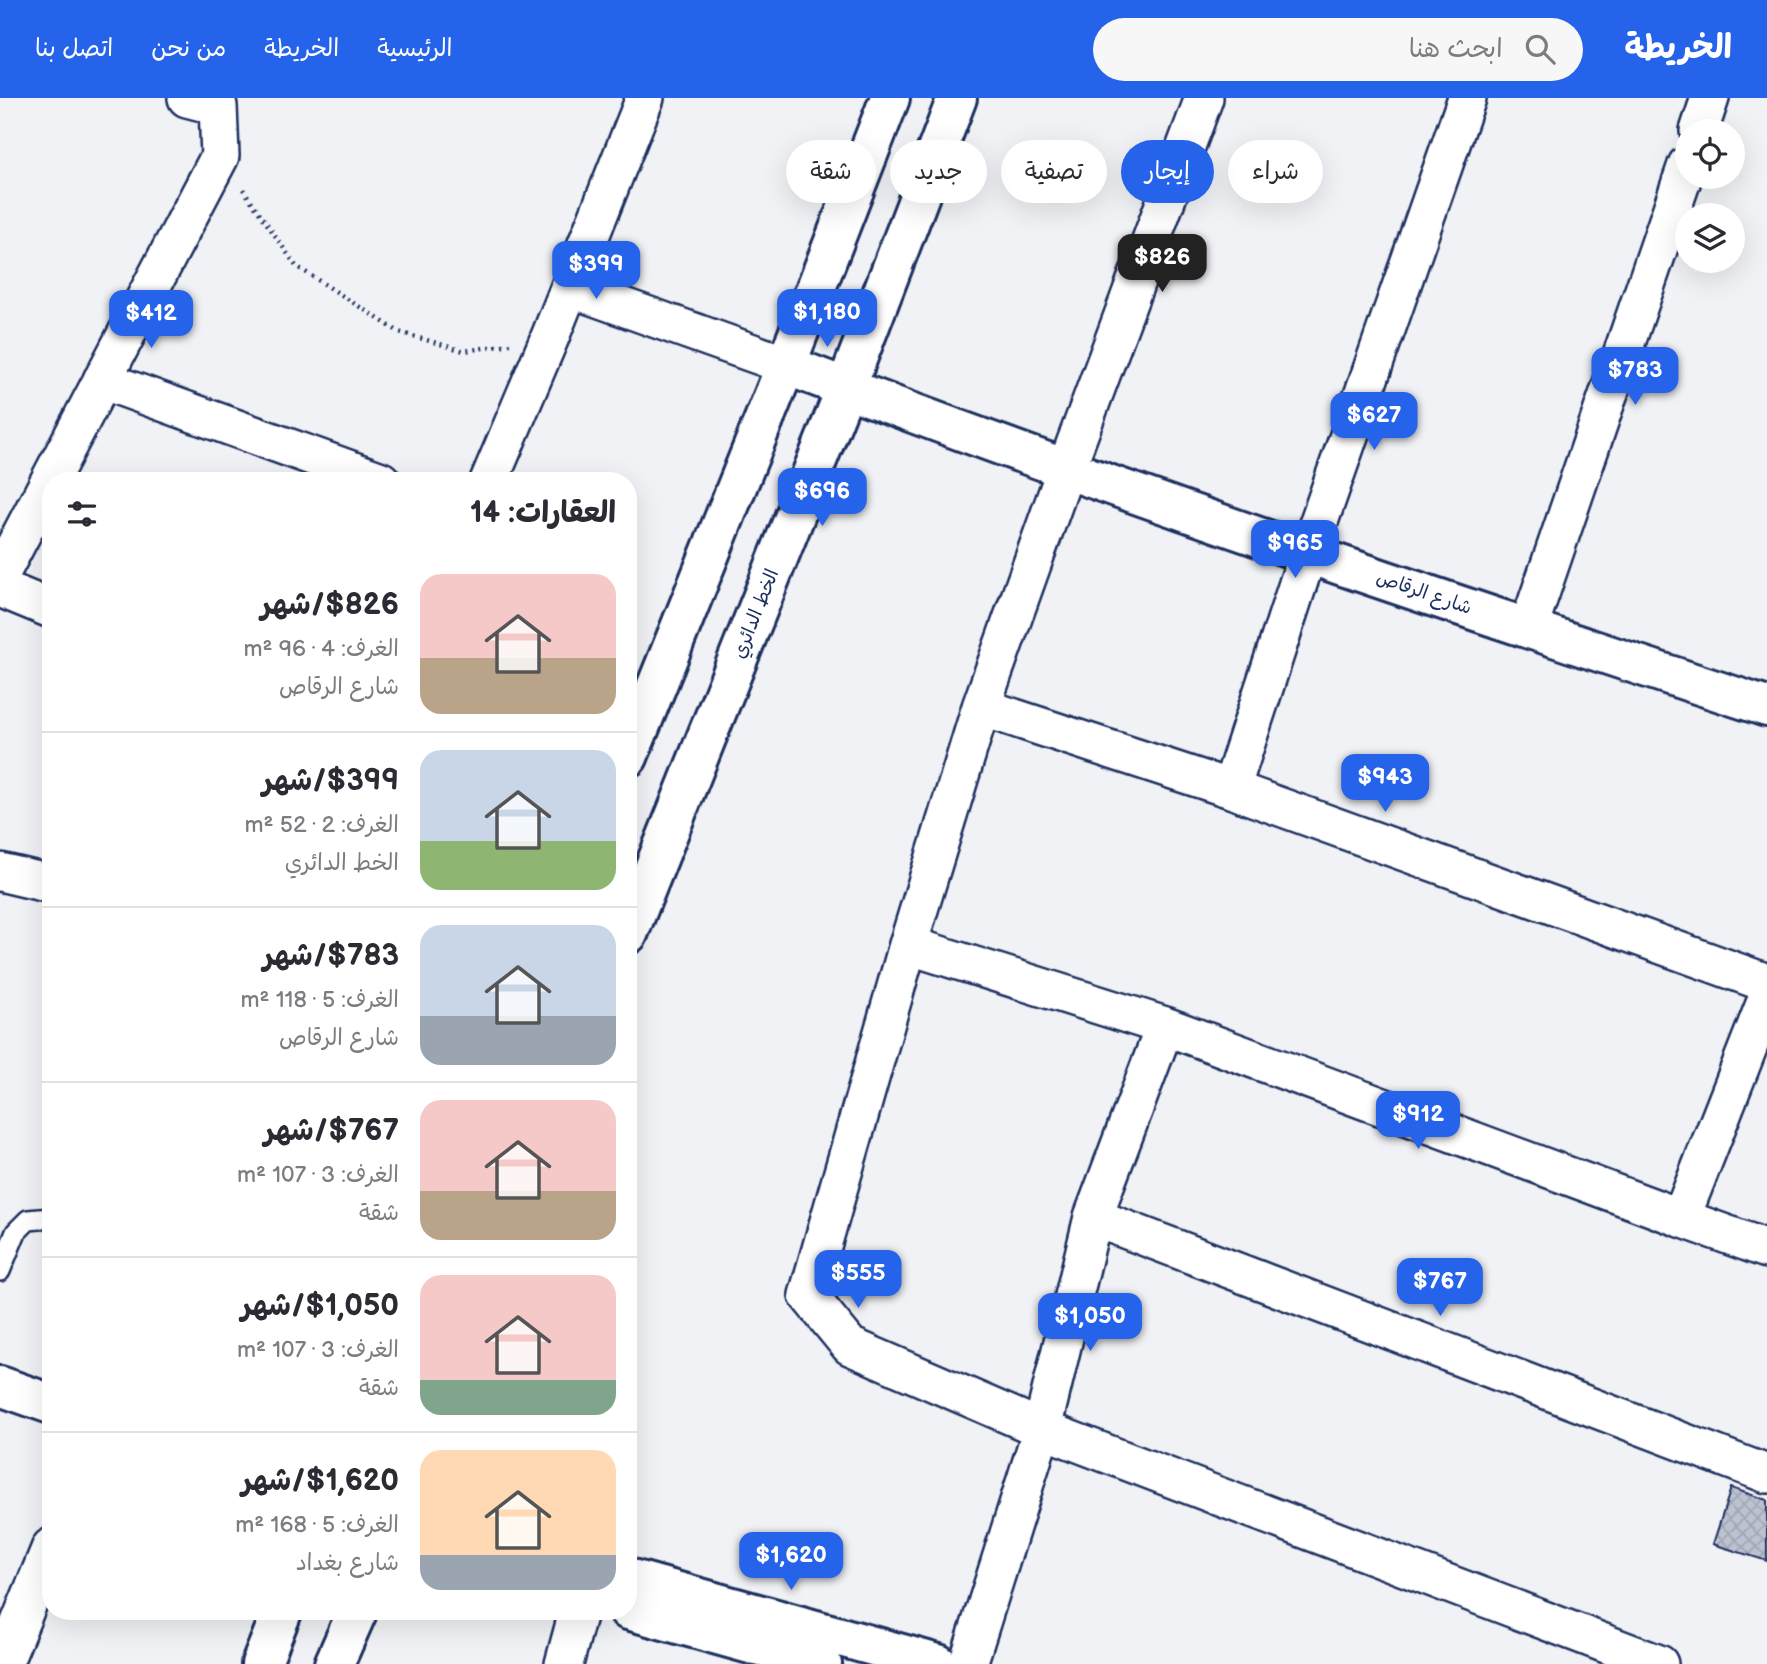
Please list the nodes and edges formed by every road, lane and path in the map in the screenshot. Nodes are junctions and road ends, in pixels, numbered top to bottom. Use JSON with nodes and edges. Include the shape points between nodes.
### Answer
{"nodes":[{"id":1,"x":187,"y":98,"type":"edge"},
{"id":2,"x":645,"y":98,"type":"edge"},
{"id":3,"x":890,"y":98,"type":"edge"},
{"id":4,"x":957,"y":98,"type":"edge"},
{"id":5,"x":1204,"y":98,"type":"edge"},
{"id":6,"x":1467,"y":98,"type":"edge"},
{"id":7,"x":1710,"y":98,"type":"edge"},
{"id":8,"x":1703,"y":119,"type":"edge"},
{"id":9,"x":220,"y":156,"type":"junction"},
{"id":10,"x":1679,"y":189,"type":"edge"},
{"id":11,"x":570,"y":288,"type":"junction"},
{"id":12,"x":550,"y":337,"type":"junction"},
{"id":13,"x":786,"y":365,"type":"junction"},
{"id":14,"x":103,"y":380,"type":"junction"},
{"id":15,"x":846,"y":388,"type":"junction"},
{"id":16,"x":1066,"y":469,"type":"junction"},
{"id":17,"x":54,"y":472,"type":"edge"},
{"id":18,"x":356,"y":472,"type":"edge"},
{"id":19,"x":493,"y":472,"type":"edge"},
{"id":20,"x":42,"y":495,"type":"edge"},
{"id":21,"x":1308,"y":553,"type":"junction"},
{"id":22,"x":0,"y":575,"type":"edge"},
{"id":23,"x":0,"y":589,"type":"edge"},
{"id":24,"x":42,"y":605,"type":"edge"},
{"id":25,"x":1528,"y":629,"type":"junction"},
{"id":26,"x":981,"y":707,"type":"junction"},
{"id":27,"x":1767,"y":707,"type":"edge"},
{"id":28,"x":637,"y":735,"type":"edge"},
{"id":29,"x":1231,"y":789,"type":"junction"},
{"id":30,"x":0,"y":872,"type":"edge"},
{"id":31,"x":42,"y":882,"type":"edge"},
{"id":32,"x":637,"y":911,"type":"edge"},
{"id":33,"x":908,"y":945,"type":"junction"},
{"id":34,"x":1767,"y":983,"type":"edge"},
{"id":35,"x":1767,"y":999,"type":"edge"},
{"id":36,"x":1165,"y":1026,"type":"junction"},
{"id":37,"x":1093,"y":1217,"type":"junction"},
{"id":38,"x":1681,"y":1217,"type":"junction"},
{"id":39,"x":42,"y":1219,"type":"edge"},
{"id":40,"x":1767,"y":1249,"type":"edge"},
{"id":41,"x":0,"y":1271,"type":"edge"},
{"id":42,"x":0,"y":1386,"type":"edge"},
{"id":43,"x":42,"y":1401,"type":"edge"},
{"id":44,"x":1042,"y":1429,"type":"junction"},
{"id":45,"x":1767,"y":1474,"type":"edge"},
{"id":46,"x":42,"y":1569,"type":"edge"},
{"id":47,"x":637,"y":1580,"type":"edge"},
{"id":48,"x":637,"y":1613,"type":"edge"},
{"id":49,"x":279,"y":1620,"type":"edge"},
{"id":50,"x":353,"y":1620,"type":"edge"},
{"id":51,"x":576,"y":1620,"type":"edge"},
{"id":52,"x":4,"y":1664,"type":"edge"},
{"id":53,"x":261,"y":1664,"type":"edge"},
{"id":54,"x":334,"y":1664,"type":"edge"},
{"id":55,"x":564,"y":1664,"type":"edge"},
{"id":56,"x":822,"y":1664,"type":"edge"},
{"id":57,"x":938,"y":1664,"type":"edge"},
{"id":58,"x":968,"y":1664,"type":"edge"},
{"id":59,"x":1659,"y":1664,"type":"edge"}],
"edges":[{"from":1,"to":9,"type":"street","via":[[218,106]]},
{"from":2,"to":11,"type":"street"},
{"from":3,"to":13,"type":"main road"},
{"from":4,"to":15,"type":"main road","name":"الخط الدائري"},
{"from":5,"to":16,"type":"street"},
{"from":6,"to":21,"type":"street"},
{"from":7,"to":8,"type":"street"},
{"from":9,"to":12,"type":"path","via":[[296,266],[399,332],[464,351]]},
{"from":9,"to":14,"type":"street"},
{"from":10,"to":25,"type":"street"},
{"from":11,"to":12,"type":"street"},
{"from":11,"to":13,"type":"street"},
{"from":12,"to":19,"type":"street"},
{"from":13,"to":15,"type":"main road","name":"شارع الرقاص"},
{"from":13,"to":28,"type":"main road"},
{"from":14,"to":17,"type":"street"},
{"from":14,"to":18,"type":"street"},
{"from":15,"to":16,"type":"main road","name":"شارع الرقاص"},
{"from":15,"to":32,"type":"main road","name":"الخط الدائري"},
{"from":16,"to":21,"type":"main road","name":"شارع الرقاص"},
{"from":16,"to":26,"type":"street"},
{"from":20,"to":22,"type":"street"},
{"from":21,"to":25,"type":"main road","name":"شارع الرقاص"},
{"from":21,"to":29,"type":"street"},
{"from":23,"to":24,"type":"street"},
{"from":25,"to":27,"type":"main road","name":"شارع الرقاص"},
{"from":26,"to":29,"type":"street"},
{"from":26,"to":33,"type":"street"},
{"from":29,"to":34,"type":"street"},
{"from":30,"to":31,"type":"street"},
{"from":33,"to":36,"type":"street"},
{"from":33,"to":44,"type":"street","via":[[808,1295],[850,1346]]},
{"from":35,"to":38,"type":"street"},
{"from":36,"to":37,"type":"street"},
{"from":36,"to":38,"type":"street"},
{"from":37,"to":44,"type":"street"},
{"from":37,"to":45,"type":"street"},
{"from":38,"to":40,"type":"street"},
{"from":39,"to":41,"type":"lane","via":[[28,1220],[16,1232]]},
{"from":42,"to":43,"type":"main road"},
{"from":44,"to":58,"type":"street"},
{"from":44,"to":59,"type":"street"},
{"from":46,"to":52,"type":"street"},
{"from":47,"to":57,"type":"main road"},
{"from":48,"to":56,"type":"main road"},
{"from":49,"to":53,"type":"main road"},
{"from":50,"to":54,"type":"main road"},
{"from":51,"to":55,"type":"street"}]}
